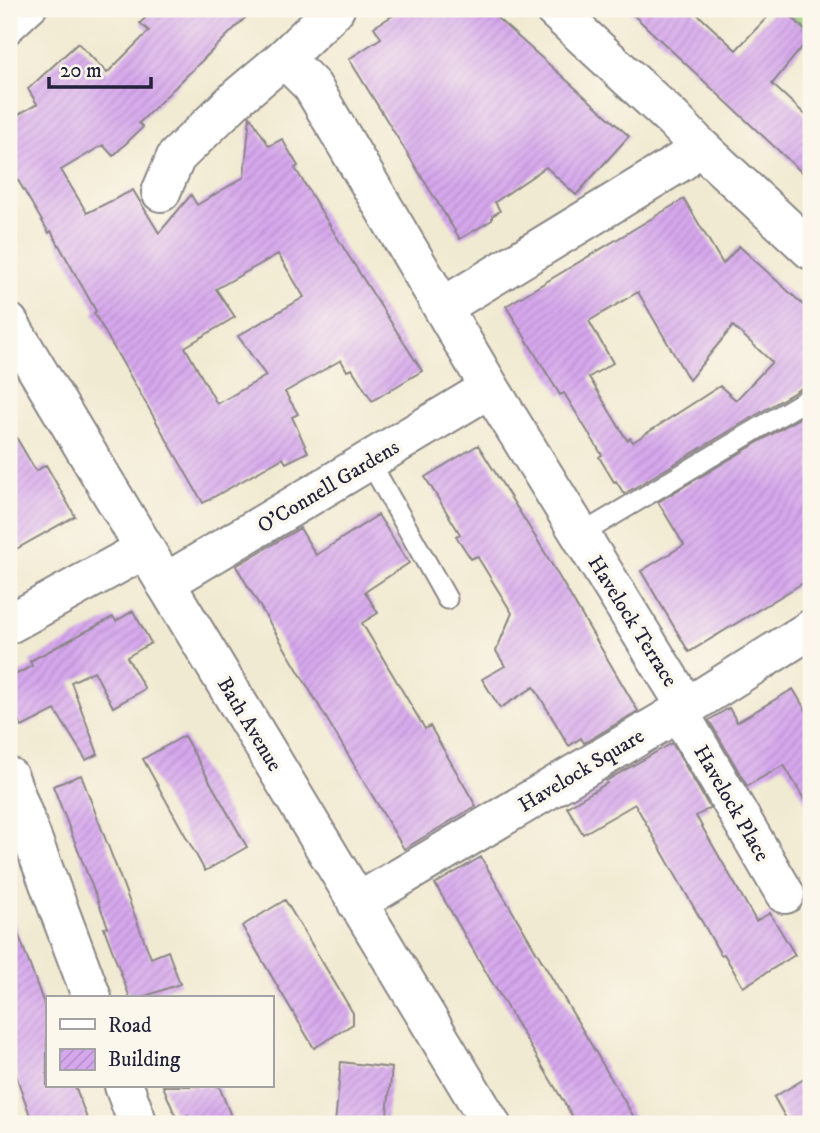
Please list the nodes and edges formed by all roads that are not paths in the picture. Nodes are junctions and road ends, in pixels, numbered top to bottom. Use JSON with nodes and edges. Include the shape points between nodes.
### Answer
{"nodes":[{"id":1,"x":37,"y":9,"type":"edge"},
{"id":2,"x":335,"y":9,"type":"edge"},
{"id":3,"x":554,"y":9,"type":"edge"},
{"id":4,"x":9,"y":34,"type":"edge"},
{"id":5,"x":284,"y":58,"type":"junction"},
{"id":6,"x":697,"y":144,"type":"junction"},
{"id":7,"x":161,"y":192,"type":"dead end"},
{"id":8,"x":811,"y":250,"type":"edge"},
{"id":9,"x":443,"y":307,"type":"junction"},
{"id":10,"x":9,"y":323,"type":"edge"},
{"id":11,"x":490,"y":388,"type":"junction"},
{"id":12,"x":811,"y":397,"type":"edge"},
{"id":13,"x":370,"y":462,"type":"junction"},
{"id":14,"x":580,"y":536,"type":"junction"},
{"id":15,"x":145,"y":549,"type":"junction"},
{"id":16,"x":165,"y":583,"type":"junction"},
{"id":17,"x":447,"y":599,"type":"dead end"},
{"id":18,"x":9,"y":624,"type":"edge"},
{"id":19,"x":808,"y":637,"type":"edge"},
{"id":20,"x":682,"y":709,"type":"junction"},
{"id":21,"x":9,"y":777,"type":"edge"},
{"id":22,"x":785,"y":894,"type":"dead end"},
{"id":23,"x":357,"y":903,"type":"junction"},
{"id":24,"x":91,"y":996,"type":"edge"},
{"id":25,"x":125,"y":1088,"type":"edge"},
{"id":26,"x":138,"y":1124,"type":"edge"},
{"id":27,"x":491,"y":1124,"type":"edge"}],
"edges":[{"from":1,"to":4,"type":"lane"},
{"from":2,"to":5,"type":"street"},
{"from":3,"to":6,"type":"street"},
{"from":5,"to":7,"type":"street","via":[[176,157]]},
{"from":5,"to":9,"type":"street","via":[[312,86]]},
{"from":6,"to":8,"type":"street"},
{"from":6,"to":9,"type":"street","via":[[682,161]]},
{"from":9,"to":11,"type":"street"},
{"from":10,"to":15,"type":"street","name":"Bath Avenue"},
{"from":11,"to":13,"type":"street","name":"O'Connell Gardens"},
{"from":11,"to":14,"type":"street"},
{"from":12,"to":14,"type":"lane"},
{"from":13,"to":16,"type":"street","name":"O'Connell Gardens"},
{"from":13,"to":17,"type":"lane"},
{"from":14,"to":20,"type":"street","name":"Havelock Terrace"},
{"from":15,"to":16,"type":"street","name":"Bath Avenue"},
{"from":15,"to":18,"type":"street"},
{"from":16,"to":23,"type":"street","name":"Bath Avenue"},
{"from":19,"to":20,"type":"street","name":"Havelock Square"},
{"from":20,"to":22,"type":"street","name":"Havelock Place"},
{"from":20,"to":23,"type":"street","name":"Havelock Square"},
{"from":21,"to":24,"type":"street"},
{"from":23,"to":27,"type":"street","name":"Bath Avenue"},
{"from":25,"to":26,"type":"street"}]}
